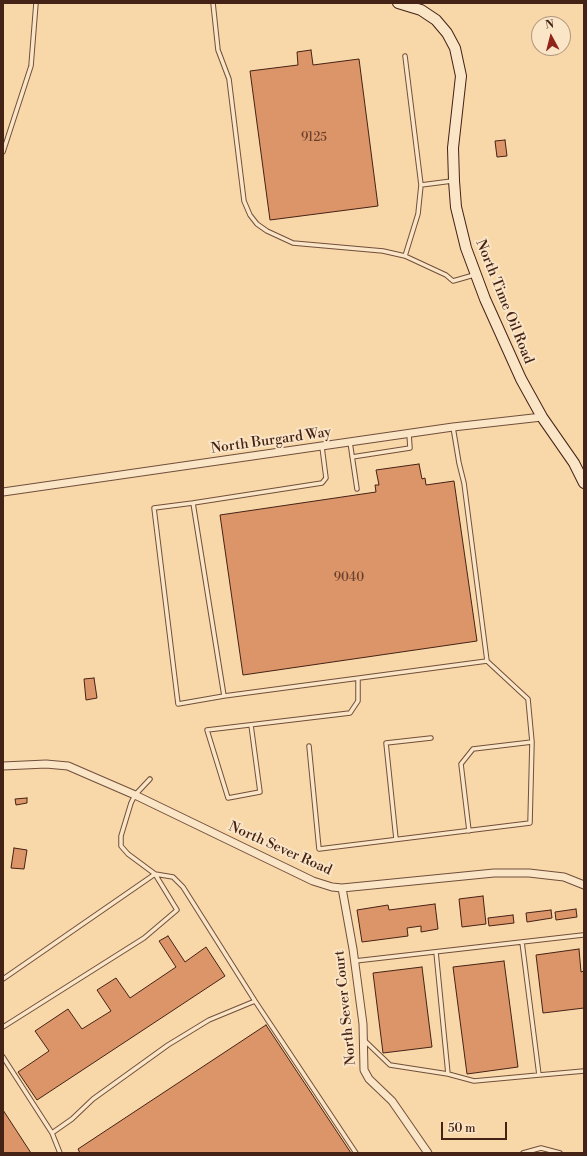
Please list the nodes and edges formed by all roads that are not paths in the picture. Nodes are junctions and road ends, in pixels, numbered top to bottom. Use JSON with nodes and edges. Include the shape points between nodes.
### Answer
{"nodes":[{"id":1,"x":36,"y":3,"type":"edge"},
{"id":2,"x":213,"y":3,"type":"edge"},
{"id":3,"x":398,"y":3,"type":"edge"},
{"id":4,"x":405,"y":56,"type":"dead end"},
{"id":5,"x":3,"y":152,"type":"edge"},
{"id":6,"x":454,"y":181,"type":"junction"},
{"id":7,"x":421,"y":185,"type":"junction"},
{"id":8,"x":405,"y":256,"type":"junction"},
{"id":9,"x":475,"y":275,"type":"junction"},
{"id":10,"x":542,"y":417,"type":"junction"},
{"id":11,"x":453,"y":427,"type":"junction"},
{"id":12,"x":409,"y":434,"type":"junction"},
{"id":13,"x":350,"y":442,"type":"junction"},
{"id":14,"x":322,"y":447,"type":"junction"},
{"id":15,"x":352,"y":457,"type":"junction"},
{"id":16,"x":584,"y":483,"type":"edge"},
{"id":17,"x":357,"y":489,"type":"dead end"},
{"id":18,"x":3,"y":492,"type":"edge"},
{"id":19,"x":193,"y":503,"type":"junction"},
{"id":20,"x":487,"y":661,"type":"junction"},
{"id":21,"x":358,"y":678,"type":"junction"},
{"id":22,"x":224,"y":696,"type":"junction"},
{"id":23,"x":251,"y":725,"type":"junction"},
{"id":24,"x":431,"y":738,"type":"dead end"},
{"id":25,"x":532,"y":742,"type":"junction"},
{"id":26,"x":308,"y":746,"type":"dead end"},
{"id":27,"x":3,"y":766,"type":"edge"},
{"id":28,"x":150,"y":779,"type":"dead end"},
{"id":29,"x":135,"y":795,"type":"junction"},
{"id":30,"x":469,"y":830,"type":"junction"},
{"id":31,"x":396,"y":839,"type":"junction"},
{"id":32,"x":155,"y":874,"type":"junction"},
{"id":33,"x":584,"y":885,"type":"edge"},
{"id":34,"x":342,"y":888,"type":"junction"},
{"id":35,"x":582,"y":935,"type":"dead end"},
{"id":36,"x":522,"y":942,"type":"junction"},
{"id":37,"x":436,"y":952,"type":"junction"},
{"id":38,"x":355,"y":961,"type":"junction"},
{"id":39,"x":3,"y":979,"type":"edge"},
{"id":40,"x":255,"y":1000,"type":"junction"},
{"id":41,"x":3,"y":1027,"type":"edge"},
{"id":42,"x":364,"y":1040,"type":"junction"},
{"id":43,"x":3,"y":1057,"type":"edge"},
{"id":44,"x":584,"y":1071,"type":"edge"},
{"id":45,"x":448,"y":1074,"type":"junction"},
{"id":46,"x":539,"y":1075,"type":"junction"},
{"id":47,"x":52,"y":1133,"type":"junction"},
{"id":48,"x":60,"y":1153,"type":"edge"},
{"id":49,"x":356,"y":1153,"type":"edge"},
{"id":50,"x":428,"y":1153,"type":"edge"},
{"id":51,"x":523,"y":1153,"type":"edge"},
{"id":52,"x":560,"y":1153,"type":"edge"}],
"edges":[{"from":1,"to":5,"type":"lane","via":[[31,66]]},
{"from":2,"to":8,"type":"lane","via":[[218,50],[229,79],[241,185],[250,215],[267,231],[293,242],[383,251]]},
{"from":3,"to":6,"type":"street","name":"North Time Oil Road","via":[[421,10],[436,20],[452,42],[458,56],[460,76],[454,143]]},
{"from":4,"to":7,"type":"lane"},
{"from":6,"to":7,"type":"lane"},
{"from":6,"to":9,"type":"street","name":"North Time Oil Road","via":[[460,228]]},
{"from":7,"to":8,"type":"lane","via":[[414,232]]},
{"from":8,"to":9,"type":"lane","via":[[446,274],[453,281]]},
{"from":9,"to":10,"type":"street","name":"North Time Oil Road","via":[[515,366]]},
{"from":10,"to":11,"type":"street","name":"North Burgard Way"},
{"from":10,"to":16,"type":"street","name":"North Time Oil Road","via":[[574,463]]},
{"from":11,"to":12,"type":"street","name":"North Burgard Way"},
{"from":11,"to":20,"type":"lane","via":[[464,483]]},
{"from":12,"to":13,"type":"street","name":"North Burgard Way"},
{"from":12,"to":15,"type":"lane","via":[[410,448]]},
{"from":13,"to":14,"type":"street","name":"North Burgard Way"},
{"from":13,"to":15,"type":"lane"},
{"from":14,"to":18,"type":"street","name":"North Burgard Way"},
{"from":14,"to":19,"type":"lane","via":[[326,478],[322,483]]},
{"from":15,"to":17,"type":"lane"},
{"from":19,"to":22,"type":"lane"},
{"from":19,"to":22,"type":"lane","via":[[154,508],[178,704]]},
{"from":20,"to":21,"type":"lane"},
{"from":20,"to":25,"type":"lane","via":[[528,699]]},
{"from":21,"to":22,"type":"lane"},
{"from":21,"to":23,"type":"lane","via":[[358,701],[350,713]]},
{"from":23,"to":23,"type":"lane","via":[[207,730],[228,798],[260,792]]},
{"from":24,"to":31,"type":"lane","via":[[386,743]]},
{"from":25,"to":30,"type":"lane","via":[[530,823]]},
{"from":25,"to":30,"type":"lane","via":[[473,749],[461,764]]},
{"from":26,"to":31,"type":"lane","via":[[319,849]]},
{"from":27,"to":29,"type":"street","name":"North Sever Road","via":[[68,766]]},
{"from":28,"to":29,"type":"lane"},
{"from":29,"to":32,"type":"lane","via":[[125,822],[121,846]]},
{"from":29,"to":34,"type":"street","name":"North Sever Road","via":[[313,881]]},
{"from":30,"to":31,"type":"lane"},
{"from":32,"to":39,"type":"lane"},
{"from":32,"to":40,"type":"lane","via":[[173,877],[183,887]]},
{"from":32,"to":41,"type":"lane","via":[[177,910],[144,938]]},
{"from":33,"to":34,"type":"street","name":"North Sever Road","via":[[564,877],[494,873]]},
{"from":34,"to":38,"type":"street","name":"North Sever Court"},
{"from":35,"to":36,"type":"lane"},
{"from":36,"to":37,"type":"lane"},
{"from":36,"to":46,"type":"lane"},
{"from":37,"to":38,"type":"lane"},
{"from":37,"to":45,"type":"lane"},
{"from":38,"to":42,"type":"street","name":"North Sever Court"},
{"from":40,"to":47,"type":"lane","via":[[209,1020],[168,1045],[93,1099]]},
{"from":40,"to":49,"type":"lane"},
{"from":42,"to":45,"type":"lane","via":[[390,1065]]},
{"from":42,"to":50,"type":"street","name":"North Sever Court","via":[[364,1070],[369,1079],[392,1101]]},
{"from":43,"to":47,"type":"lane"},
{"from":44,"to":46,"type":"lane"},
{"from":45,"to":46,"type":"lane","via":[[474,1081]]},
{"from":47,"to":48,"type":"lane"},
{"from":51,"to":52,"type":"lane","via":[[541,1148]]}]}
